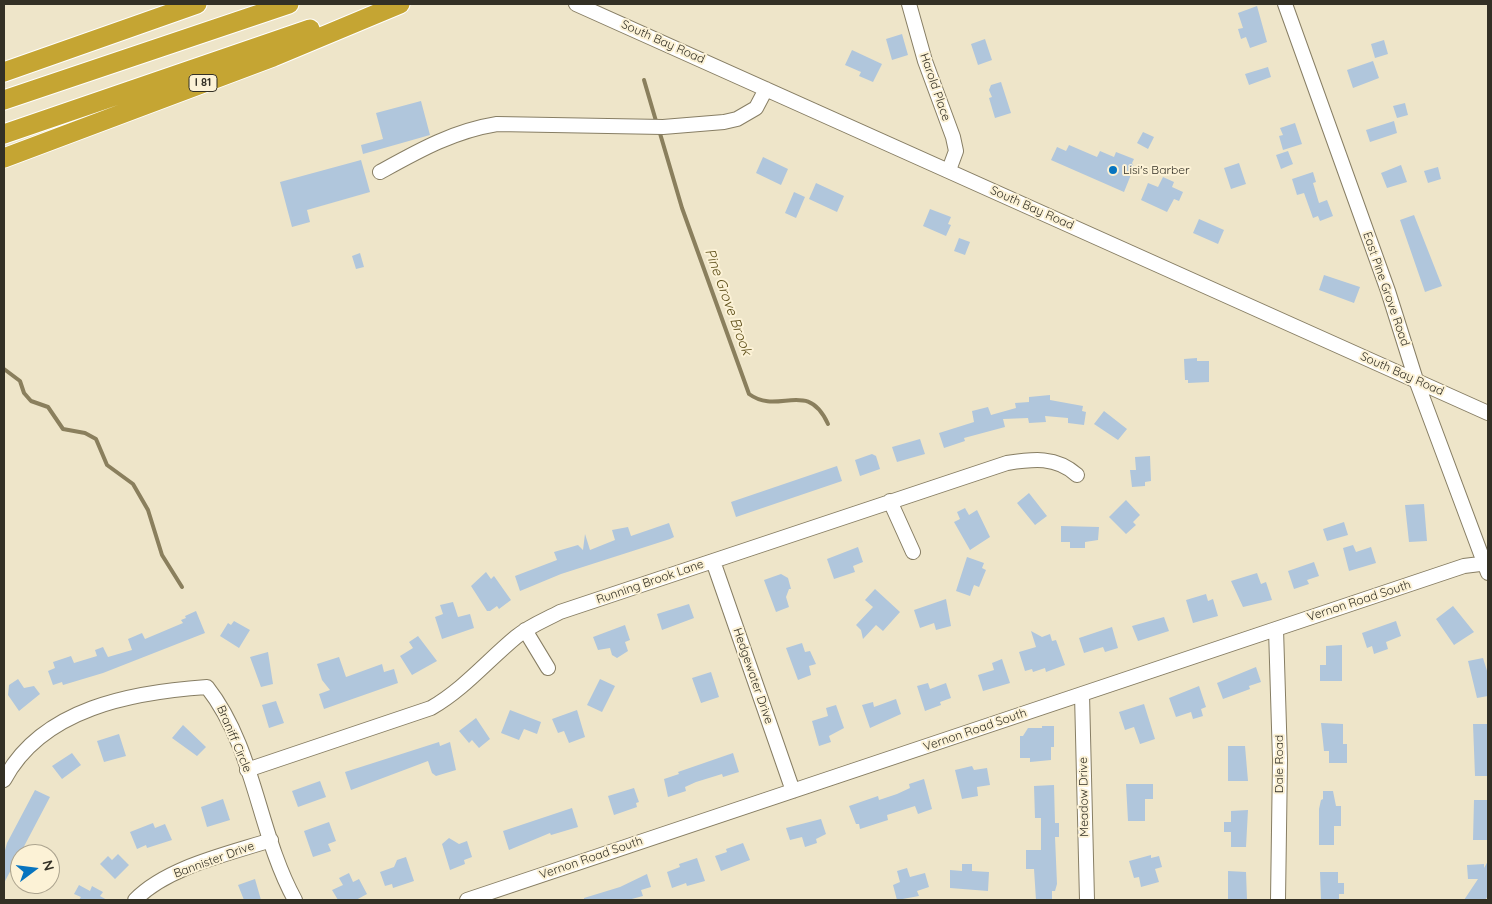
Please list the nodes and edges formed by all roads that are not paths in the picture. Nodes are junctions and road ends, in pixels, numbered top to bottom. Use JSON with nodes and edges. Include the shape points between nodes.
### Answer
{"nodes":[{"id":1,"x":197,"y":4,"type":"edge"},
{"id":2,"x":289,"y":4,"type":"edge"},
{"id":3,"x":388,"y":4,"type":"edge"},
{"id":4,"x":400,"y":4,"type":"edge"},
{"id":5,"x":576,"y":4,"type":"edge"},
{"id":6,"x":909,"y":4,"type":"edge"},
{"id":7,"x":1285,"y":4,"type":"edge"},
{"id":8,"x":4,"y":72,"type":"edge"},
{"id":9,"x":766,"y":89,"type":"junction"},
{"id":10,"x":4,"y":100,"type":"edge"},
{"id":11,"x":4,"y":134,"type":"edge"},
{"id":12,"x":4,"y":158,"type":"edge"},
{"id":13,"x":949,"y":170,"type":"junction"},
{"id":14,"x":380,"y":172,"type":"dead end"},
{"id":15,"x":1416,"y":380,"type":"junction"},
{"id":16,"x":1488,"y":413,"type":"edge"},
{"id":17,"x":1078,"y":475,"type":"dead end"},
{"id":18,"x":890,"y":502,"type":"junction"},
{"id":19,"x":914,"y":552,"type":"dead end"},
{"id":20,"x":713,"y":561,"type":"junction"},
{"id":21,"x":1487,"y":567,"type":"edge"},
{"id":22,"x":1276,"y":629,"type":"junction"},
{"id":23,"x":525,"y":630,"type":"junction"},
{"id":24,"x":548,"y":668,"type":"dead end"},
{"id":25,"x":1082,"y":694,"type":"junction"},
{"id":26,"x":248,"y":770,"type":"junction"},
{"id":27,"x":4,"y":780,"type":"edge"},
{"id":28,"x":793,"y":791,"type":"junction"},
{"id":29,"x":271,"y":840,"type":"junction"},
{"id":30,"x":135,"y":900,"type":"edge"},
{"id":31,"x":295,"y":900,"type":"edge"},
{"id":32,"x":469,"y":900,"type":"edge"},
{"id":33,"x":1087,"y":900,"type":"edge"},
{"id":34,"x":1278,"y":900,"type":"edge"}],
"edges":[{"from":1,"to":8,"type":"highway"},
{"from":2,"to":10,"type":"highway"},
{"from":3,"to":11,"type":"highway"},
{"from":4,"to":12,"type":"highway","number":"I 81","via":[[273,57]]},
{"from":5,"to":9,"type":"street","name":"South Bay Road"},
{"from":6,"to":13,"type":"street","name":"Harold Place","via":[[925,62],[953,137],[956,152]]},
{"from":7,"to":15,"type":"street","name":"East Pine Grove Road","via":[[1388,291]]},
{"from":9,"to":13,"type":"street","name":"South Bay Road"},
{"from":9,"to":14,"type":"street","via":[[756,108],[737,119],[663,127],[497,124],[473,128],[439,140]]},
{"from":13,"to":15,"type":"street","name":"South Bay Road"},
{"from":15,"to":16,"type":"street","name":"South Bay Road"},
{"from":15,"to":21,"type":"street","name":"East Pine Grove Road"},
{"from":17,"to":18,"type":"street","name":"Running Brook Lane","via":[[1055,461],[1032,459],[1007,463]]},
{"from":18,"to":19,"type":"street"},
{"from":18,"to":20,"type":"street","name":"Running Brook Lane"},
{"from":20,"to":23,"type":"street","name":"Running Brook Lane","via":[[560,612]]},
{"from":20,"to":28,"type":"street","name":"Hedgewater Drive"},
{"from":21,"to":22,"type":"street","name":"Vernon Road South","via":[[1464,566]]},
{"from":22,"to":25,"type":"street","name":"Vernon Road South"},
{"from":22,"to":34,"type":"street","name":"Dale Road","via":[[1280,760]]},
{"from":23,"to":24,"type":"street"},
{"from":23,"to":26,"type":"street","name":"Running Brook Lane","via":[[472,679],[431,708]]},
{"from":25,"to":28,"type":"street","name":"Vernon Road South"},
{"from":25,"to":33,"type":"street","name":"Meadow Drive"},
{"from":26,"to":27,"type":"street","name":"Braniff Circle","via":[[226,715],[207,687],[149,692],[76,714],[35,738],[10,767]]},
{"from":26,"to":29,"type":"street","name":"Braniff Circle"},
{"from":28,"to":32,"type":"street","name":"Vernon Road South"},
{"from":29,"to":30,"type":"street","name":"Bannister Drive","via":[[168,877]]},
{"from":29,"to":31,"type":"street","name":"Braniff Circle"}]}
